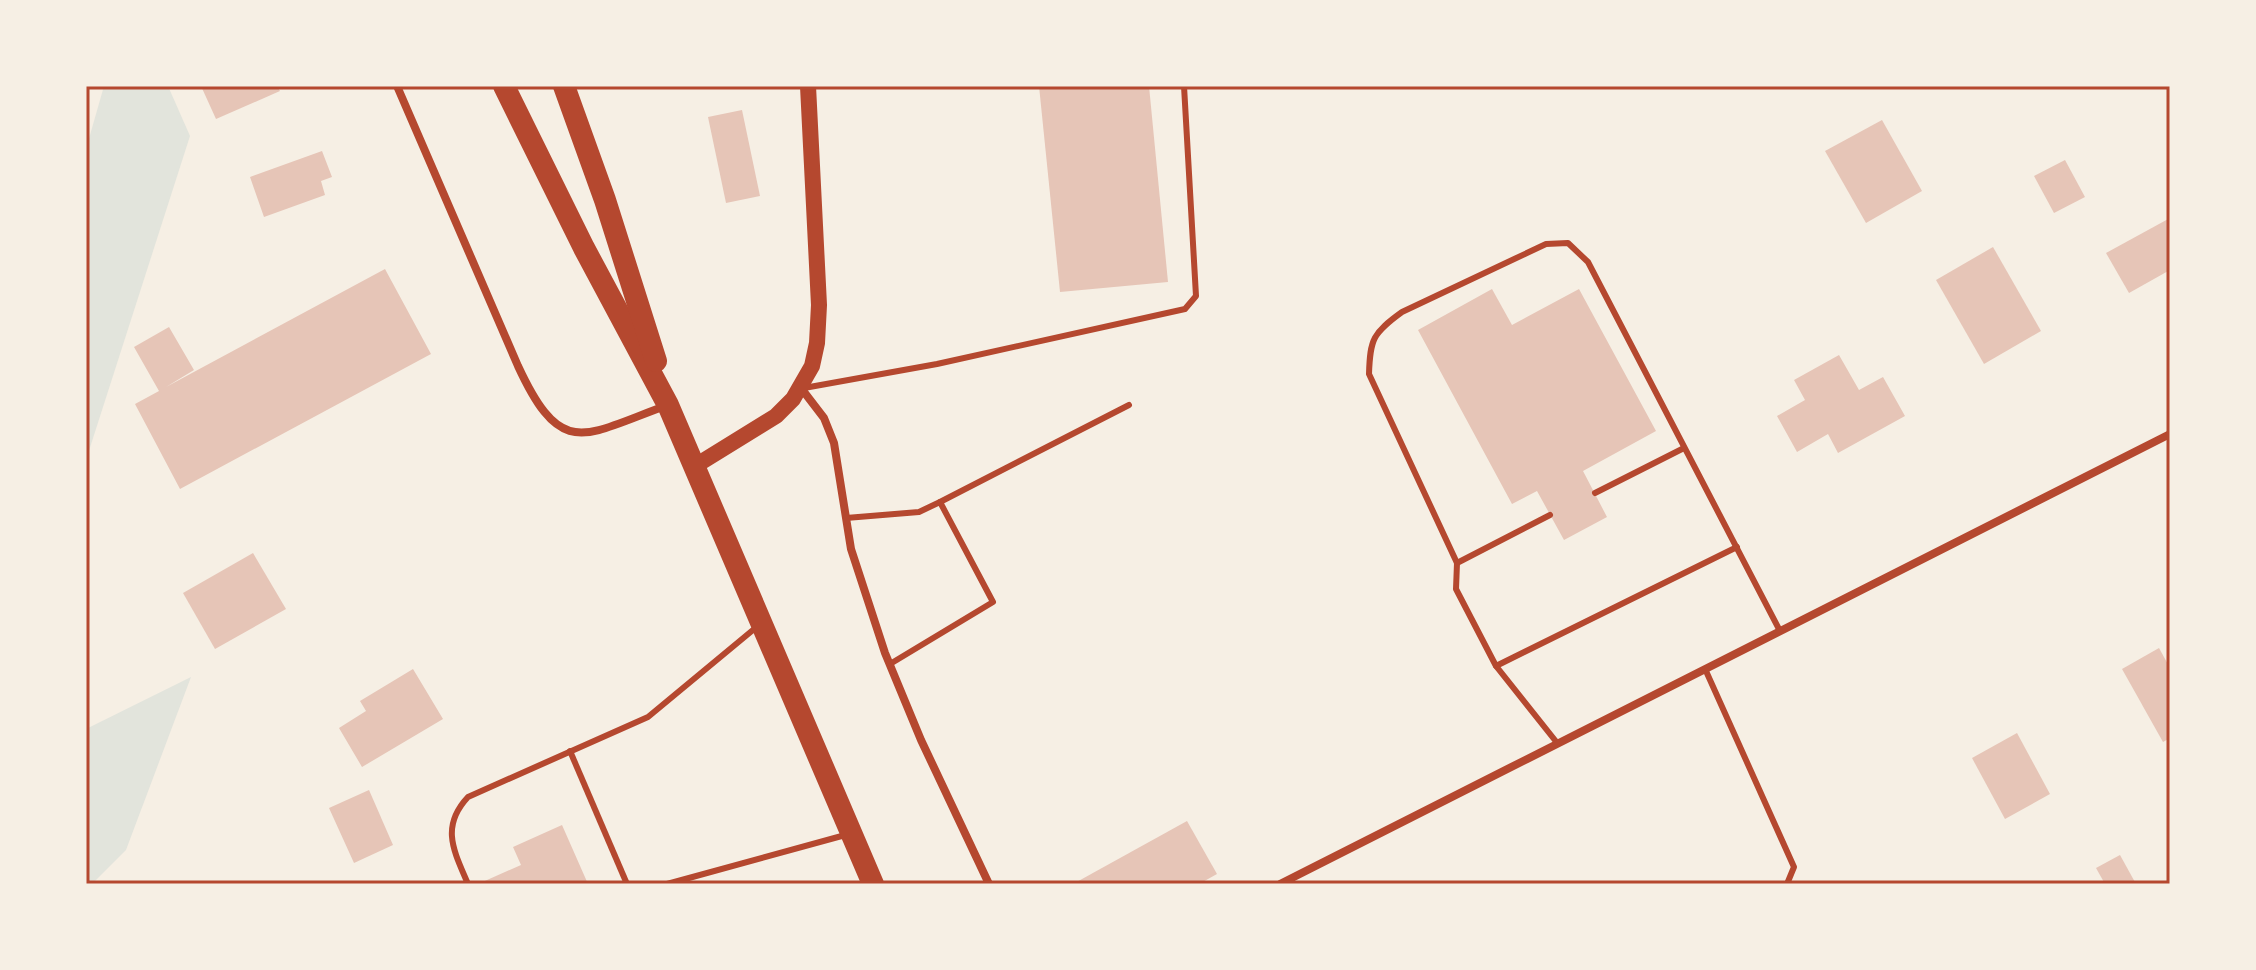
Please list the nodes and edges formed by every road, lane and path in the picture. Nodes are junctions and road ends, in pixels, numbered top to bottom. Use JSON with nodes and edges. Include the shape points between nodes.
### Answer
{"nodes":[{"id":1,"x":397,"y":86,"type":"edge"},
{"id":2,"x":504,"y":86,"type":"edge"},
{"id":3,"x":564,"y":86,"type":"edge"},
{"id":4,"x":808,"y":86,"type":"edge"},
{"id":5,"x":1184,"y":86,"type":"edge"},
{"id":6,"x":801,"y":388,"type":"junction"},
{"id":7,"x":668,"y":405,"type":"junction"},
{"id":8,"x":1129,"y":405,"type":"dead end"},
{"id":9,"x":2170,"y":434,"type":"edge"},
{"id":10,"x":1684,"y":448,"type":"junction"},
{"id":11,"x":695,"y":466,"type":"junction"},
{"id":12,"x":1595,"y":493,"type":"dead end"},
{"id":13,"x":940,"y":502,"type":"junction"},
{"id":14,"x":1550,"y":515,"type":"dead end"},
{"id":15,"x":846,"y":518,"type":"junction"},
{"id":16,"x":1737,"y":547,"type":"junction"},
{"id":17,"x":1457,"y":563,"type":"junction"},
{"id":18,"x":762,"y":623,"type":"junction"},
{"id":19,"x":1780,"y":631,"type":"junction"},
{"id":20,"x":890,"y":664,"type":"junction"},
{"id":21,"x":1496,"y":666,"type":"junction"},
{"id":22,"x":1706,"y":671,"type":"junction"},
{"id":23,"x":1558,"y":744,"type":"junction"},
{"id":24,"x":570,"y":751,"type":"junction"},
{"id":25,"x":851,"y":833,"type":"junction"},
{"id":26,"x":468,"y":884,"type":"edge"},
{"id":27,"x":627,"y":884,"type":"edge"},
{"id":28,"x":667,"y":884,"type":"edge"},
{"id":29,"x":873,"y":884,"type":"edge"},
{"id":30,"x":989,"y":884,"type":"edge"},
{"id":31,"x":1280,"y":884,"type":"edge"},
{"id":32,"x":1787,"y":884,"type":"edge"}],
"edges":[{"from":1,"to":7,"type":"street","via":[[518,366],[547,418],[578,433]]},
{"from":2,"to":7,"type":"highway"},
{"from":3,"to":7,"type":"highway"},
{"from":4,"to":6,"type":"main road","via":[[819,315],[815,355]]},
{"from":5,"to":6,"type":"lane","via":[[1196,296],[1185,309]]},
{"from":6,"to":11,"type":"main road","via":[[766,424]]},
{"from":6,"to":15,"type":"street","via":[[829,430]]},
{"from":7,"to":11,"type":"highway"},
{"from":8,"to":13,"type":"lane"},
{"from":9,"to":19,"type":"street"},
{"from":10,"to":12,"type":"lane"},
{"from":10,"to":16,"type":"lane"},
{"from":10,"to":17,"type":"lane","via":[[1588,262],[1568,243],[1546,244],[1402,312],[1382,326],[1370,346],[1369,374]]},
{"from":11,"to":18,"type":"highway"},
{"from":13,"to":15,"type":"lane","via":[[919,512]]},
{"from":13,"to":20,"type":"lane","via":[[993,602]]},
{"from":14,"to":17,"type":"lane"},
{"from":15,"to":20,"type":"street","via":[[857,570]]},
{"from":16,"to":19,"type":"lane"},
{"from":16,"to":21,"type":"lane"},
{"from":17,"to":21,"type":"lane","via":[[1456,589]]},
{"from":18,"to":24,"type":"lane","via":[[648,717]]},
{"from":18,"to":25,"type":"highway"},
{"from":19,"to":22,"type":"street"},
{"from":20,"to":30,"type":"street"},
{"from":21,"to":23,"type":"lane"},
{"from":22,"to":23,"type":"street"},
{"from":22,"to":32,"type":"lane","via":[[1794,867]]},
{"from":23,"to":31,"type":"street"},
{"from":24,"to":26,"type":"lane","via":[[481,789],[458,807],[453,847]]},
{"from":24,"to":27,"type":"lane"},
{"from":25,"to":28,"type":"lane"},
{"from":25,"to":29,"type":"highway"}]}
